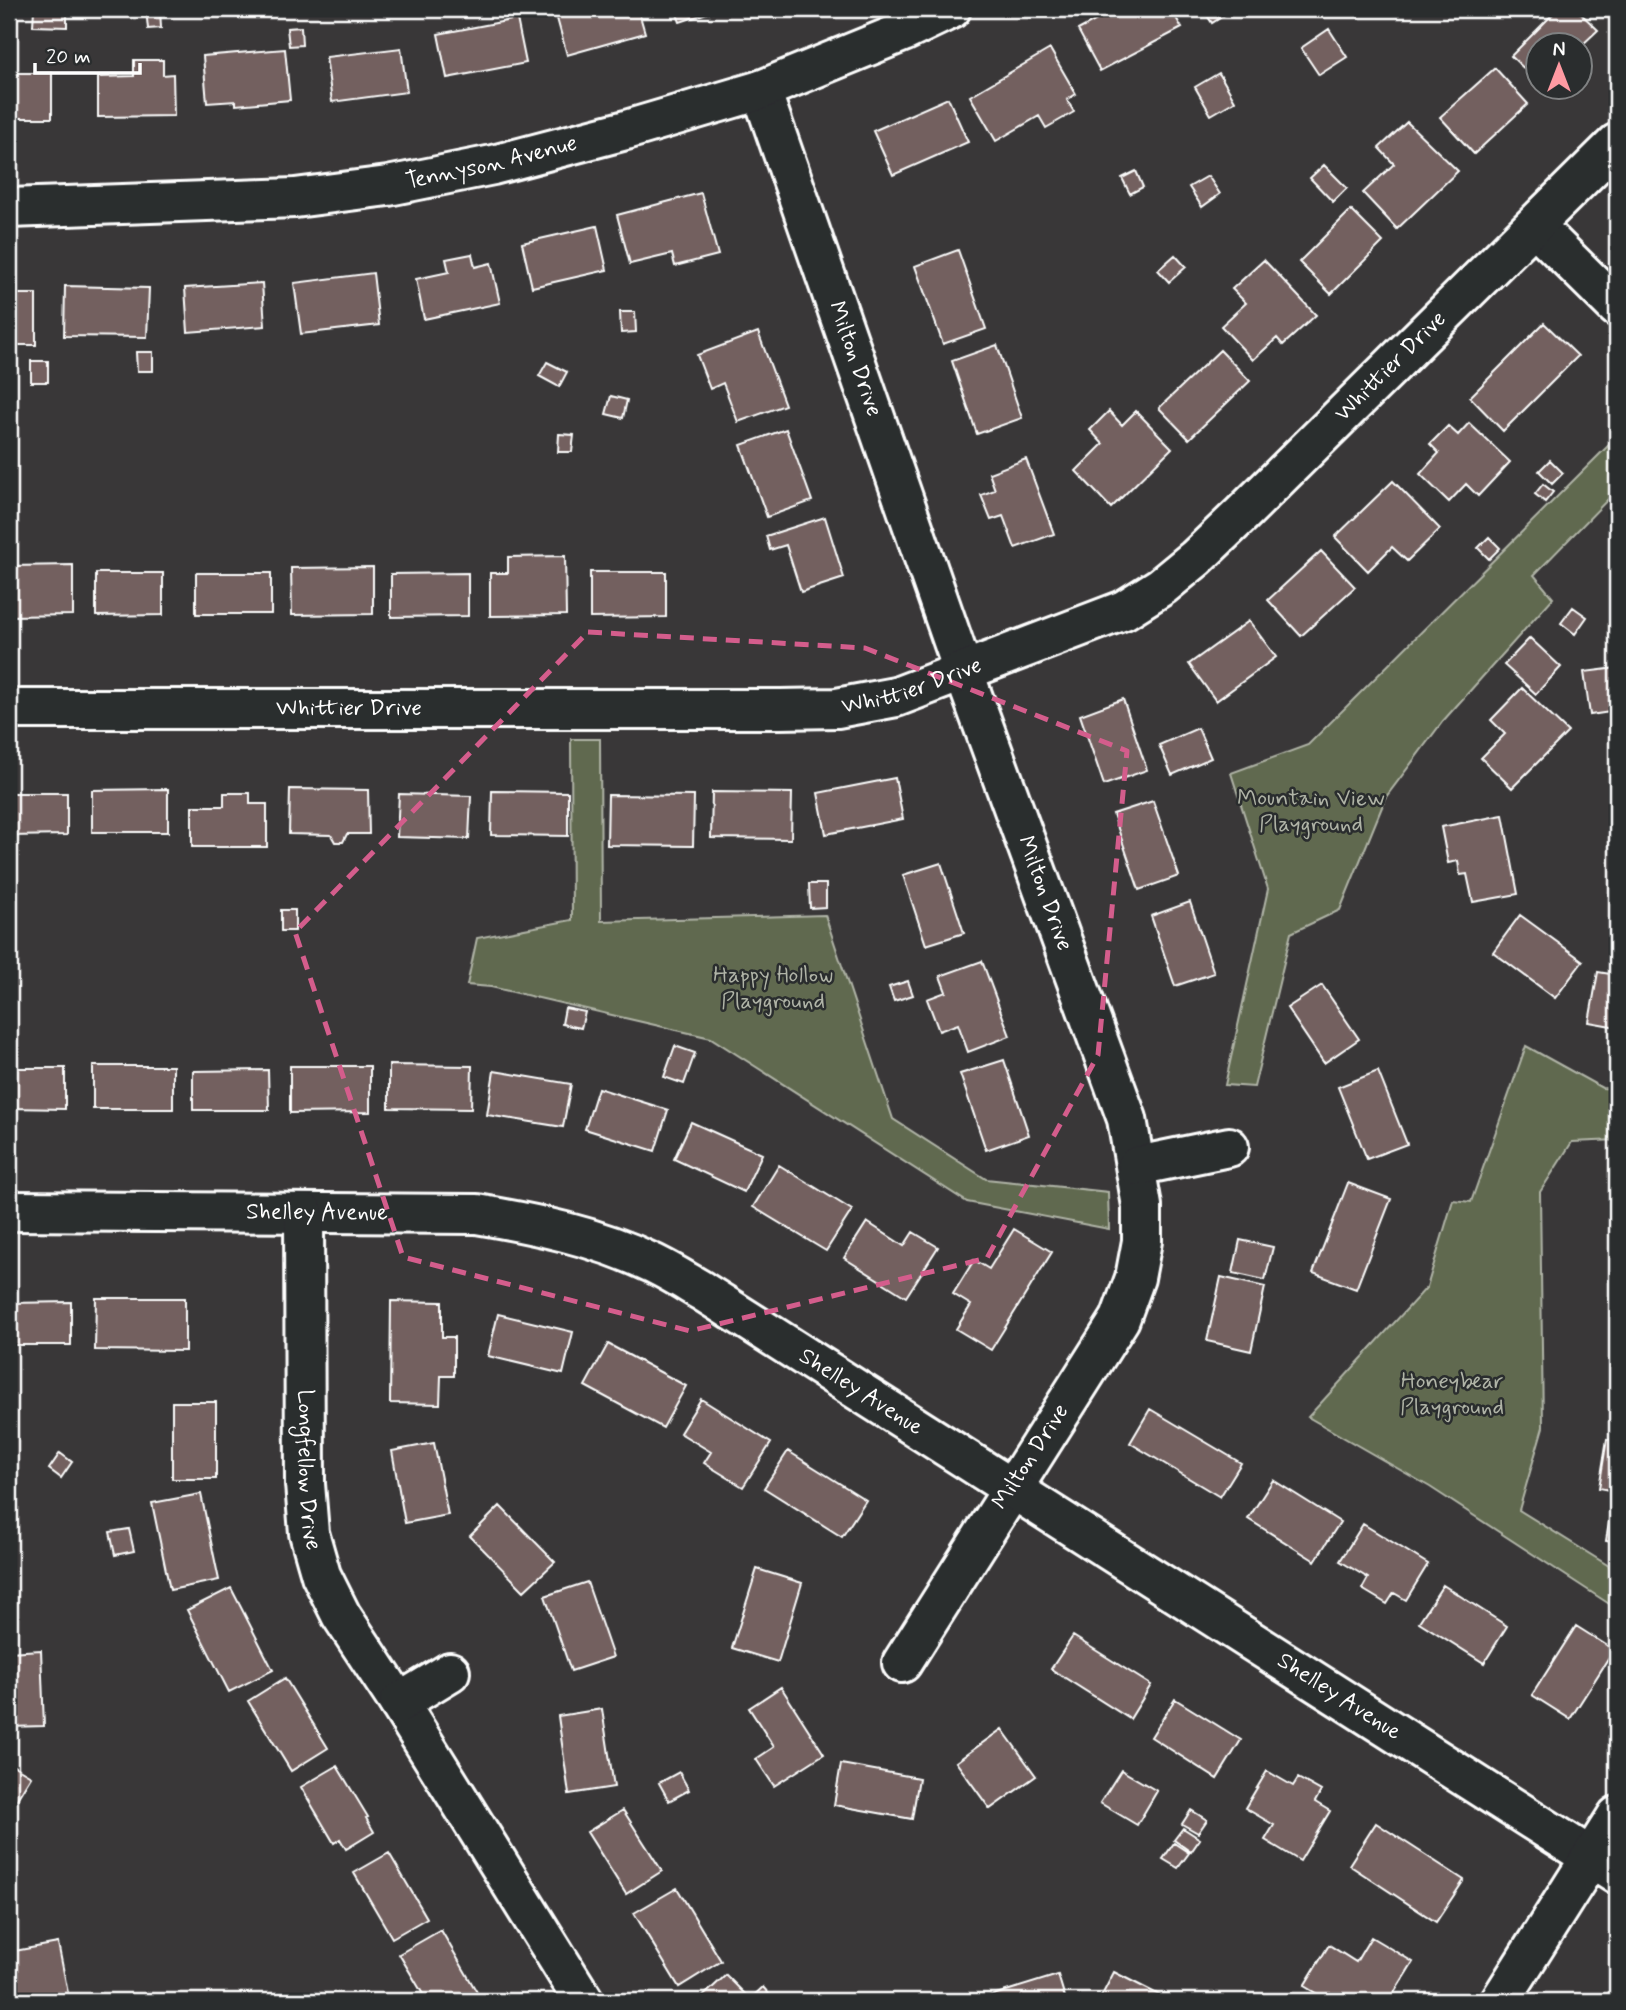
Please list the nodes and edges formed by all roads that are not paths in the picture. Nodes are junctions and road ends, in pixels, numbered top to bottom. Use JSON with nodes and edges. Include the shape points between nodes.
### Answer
{"nodes":[{"id":1,"x":951,"y":9,"type":"edge"},
{"id":2,"x":761,"y":89,"type":"junction"},
{"id":3,"x":1617,"y":144,"type":"edge"},
{"id":4,"x":9,"y":208,"type":"edge"},
{"id":5,"x":1535,"y":226,"type":"junction"},
{"id":6,"x":1617,"y":307,"type":"edge"},
{"id":7,"x":964,"y":673,"type":"junction"},
{"id":8,"x":9,"y":709,"type":"edge"},
{"id":9,"x":1229,"y":1147,"type":"dead end"},
{"id":10,"x":1137,"y":1166,"type":"junction"},
{"id":11,"x":9,"y":1211,"type":"edge"},
{"id":12,"x":304,"y":1213,"type":"junction"},
{"id":13,"x":1012,"y":1487,"type":"junction"},
{"id":14,"x":902,"y":1663,"type":"dead end"},
{"id":15,"x":450,"y":1672,"type":"dead end"},
{"id":16,"x":399,"y":1703,"type":"junction"},
{"id":17,"x":1617,"y":1816,"type":"edge"},
{"id":18,"x":1604,"y":1866,"type":"edge"},
{"id":19,"x":584,"y":2001,"type":"edge"},
{"id":20,"x":1500,"y":2001,"type":"edge"}],
"edges":[{"from":1,"to":2,"type":"street","name":"Tennyson Avenue"},
{"from":2,"to":4,"type":"street","name":"Tennyson Avenue","via":[[494,165],[388,186],[295,198]]},
{"from":2,"to":7,"type":"street","name":"Milton Drive"},
{"from":3,"to":5,"type":"street","name":"Whittier Drive"},
{"from":5,"to":6,"type":"street"},
{"from":5,"to":7,"type":"street","name":"Whittier Drive","via":[[1242,514],[1162,586],[1124,610]]},
{"from":7,"to":8,"type":"street","name":"Whittier Drive","via":[[896,697],[837,708]]},
{"from":7,"to":10,"type":"street","name":"Milton Drive","via":[[1114,1080]]},
{"from":9,"to":10,"type":"street"},
{"from":10,"to":13,"type":"street","name":"Milton Drive","via":[[1142,1241],[1120,1319]]},
{"from":11,"to":12,"type":"street","name":"Shelley Avenue"},
{"from":12,"to":13,"type":"street","name":"Shelley Avenue","via":[[477,1214],[528,1222],[649,1261]]},
{"from":12,"to":16,"type":"street","name":"Longfellow Drive","via":[[309,1533],[321,1575],[341,1615]]},
{"from":13,"to":14,"type":"street","name":"Milton Drive"},
{"from":13,"to":18,"type":"street","name":"Shelley Avenue"},
{"from":15,"to":16,"type":"street"},
{"from":16,"to":19,"type":"street","name":"Longfellow Drive"},
{"from":17,"to":18,"type":"street"},
{"from":18,"to":20,"type":"street"}]}
